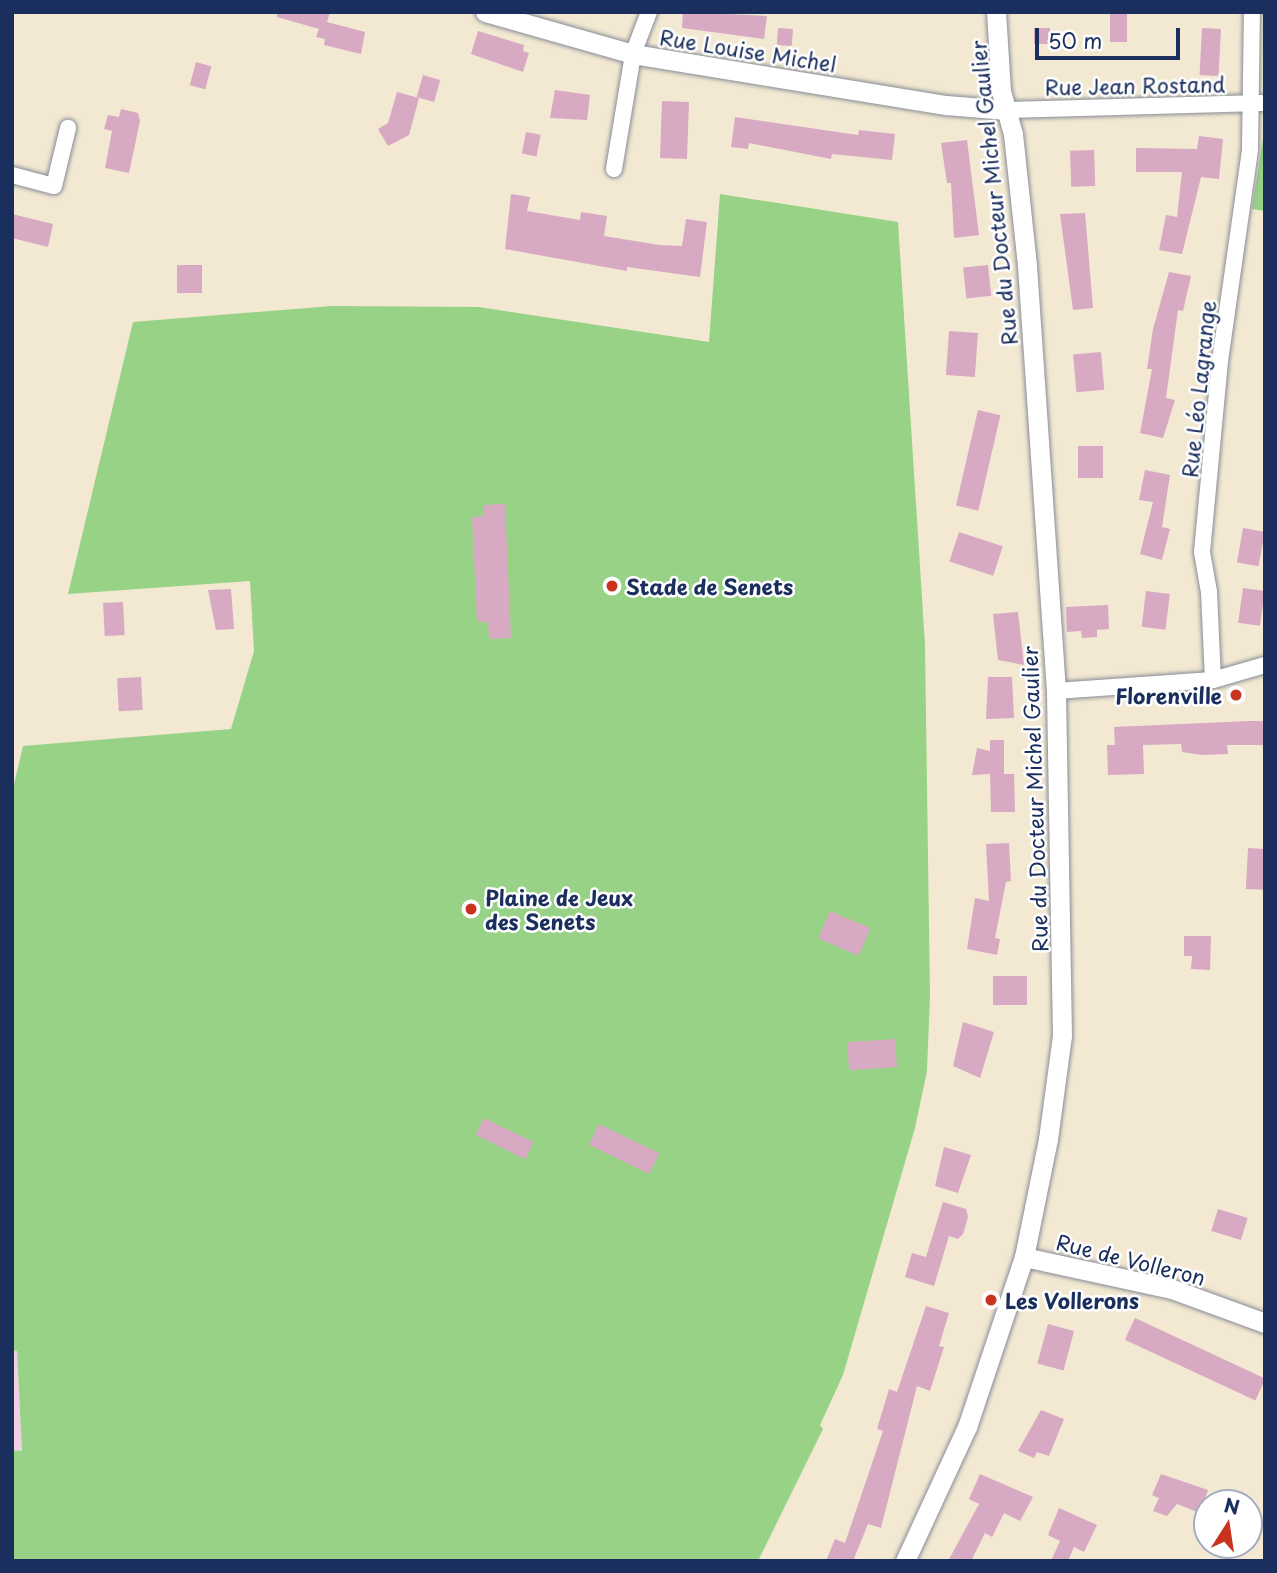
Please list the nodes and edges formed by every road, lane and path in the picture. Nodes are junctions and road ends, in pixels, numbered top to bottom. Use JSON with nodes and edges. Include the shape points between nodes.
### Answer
{"nodes":[{"id":1,"x":485,"y":12,"type":"edge"},
{"id":2,"x":649,"y":12,"type":"edge"},
{"id":3,"x":996,"y":12,"type":"edge"},
{"id":4,"x":1252,"y":12,"type":"edge"},
{"id":5,"x":633,"y":54,"type":"junction"},
{"id":6,"x":1259,"y":103,"type":"edge"},
{"id":7,"x":1007,"y":110,"type":"junction"},
{"id":8,"x":68,"y":128,"type":"dead end"},
{"id":9,"x":614,"y":169,"type":"dead end"},
{"id":10,"x":12,"y":175,"type":"edge"},
{"id":11,"x":1265,"y":666,"type":"edge"},
{"id":12,"x":1213,"y":680,"type":"junction"},
{"id":13,"x":1056,"y":691,"type":"junction"},
{"id":14,"x":1024,"y":1257,"type":"junction"},
{"id":15,"x":1265,"y":1323,"type":"edge"},
{"id":16,"x":905,"y":1561,"type":"edge"}],
"edges":[{"from":1,"to":5,"type":"street","name":"Rue Louise Michel"},
{"from":2,"to":5,"type":"street"},
{"from":3,"to":7,"type":"street","name":"Rue du Docteur Michel Gaulier","via":[[1001,91]]},
{"from":4,"to":6,"type":"street","name":"Rue Léo Lagrange"},
{"from":5,"to":7,"type":"street","name":"Rue Louise Michel","via":[[946,105]]},
{"from":5,"to":9,"type":"street"},
{"from":6,"to":7,"type":"street","name":"Rue Jean Rostand"},
{"from":6,"to":12,"type":"street","name":"Rue Léo Lagrange","via":[[1220,362],[1202,552],[1209,592]]},
{"from":7,"to":13,"type":"street","name":"Rue du Docteur Michel Gaulier","via":[[1027,265]]},
{"from":8,"to":10,"type":"street","via":[[54,186]]},
{"from":11,"to":12,"type":"street"},
{"from":12,"to":13,"type":"street"},
{"from":13,"to":14,"type":"street","name":"Rue du Docteur Michel Gaulier","via":[[1062,1036],[1048,1139]]},
{"from":14,"to":15,"type":"street","name":"Rue de Volleron","via":[[1172,1289]]},
{"from":14,"to":16,"type":"street","name":"Rue du Docteur Michel Gaulier","via":[[967,1427]]}]}
